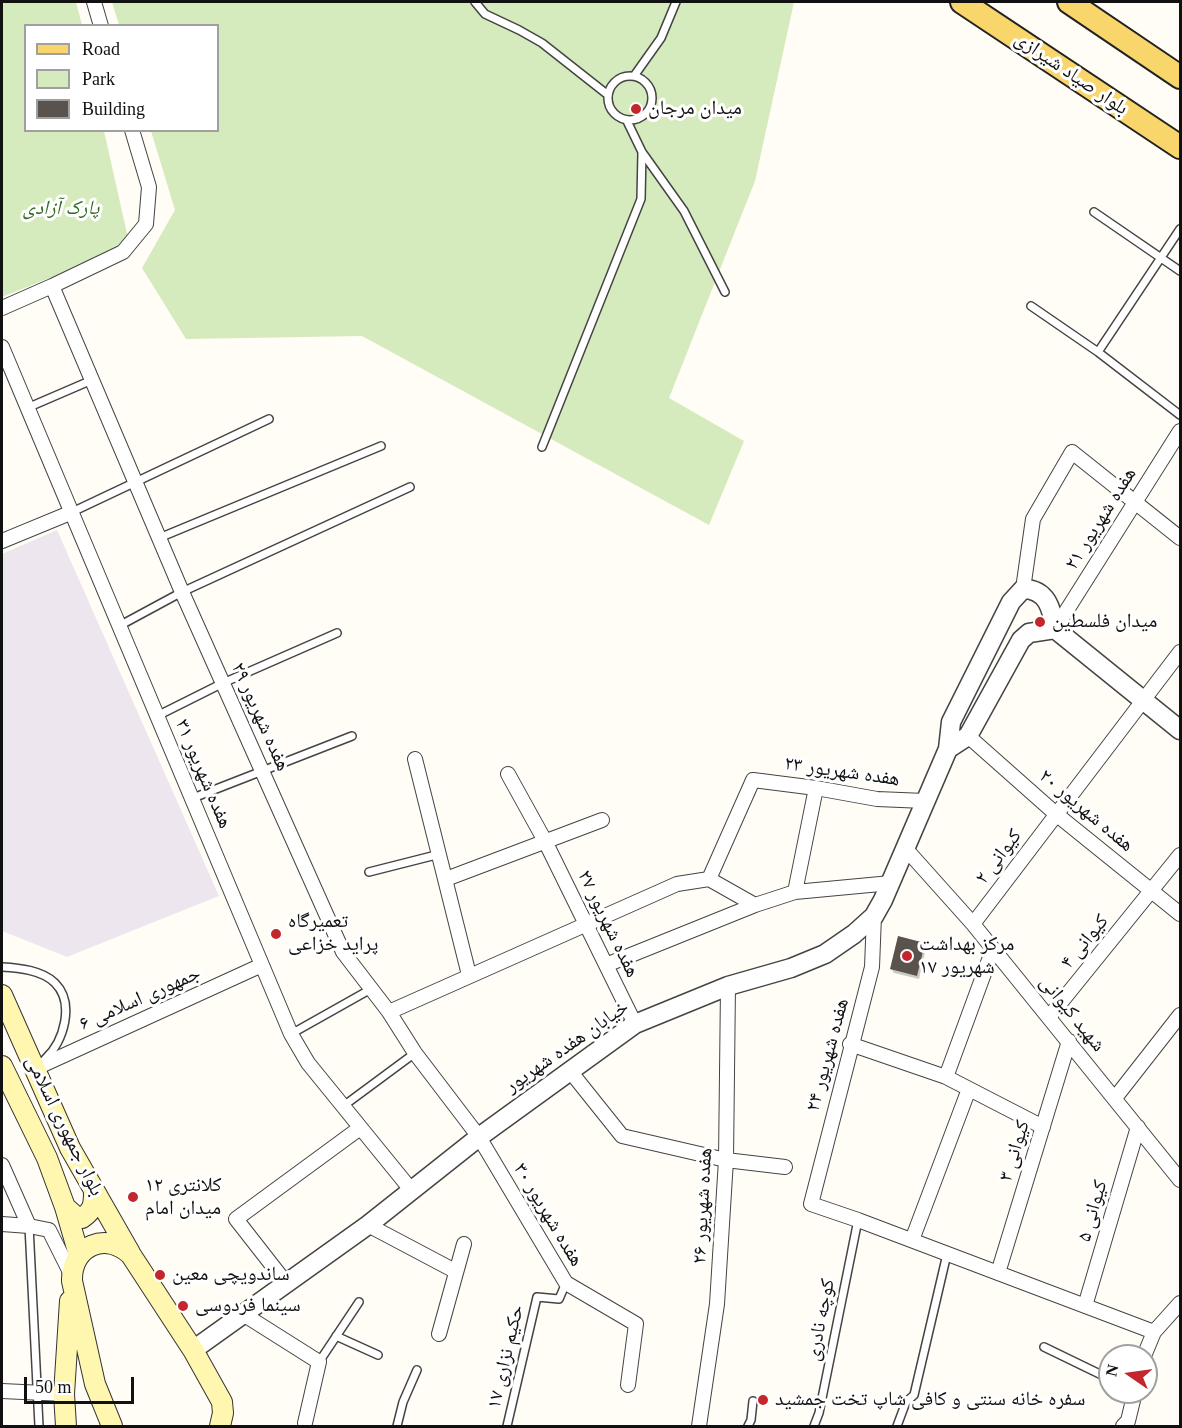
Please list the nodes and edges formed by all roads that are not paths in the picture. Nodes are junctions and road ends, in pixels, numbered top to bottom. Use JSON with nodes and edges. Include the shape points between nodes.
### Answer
{"nodes":[{"id":1,"x":94,"y":2,"type":"edge"},
{"id":2,"x":475,"y":2,"type":"edge"},
{"id":3,"x":676,"y":2,"type":"edge"},
{"id":4,"x":962,"y":2,"type":"edge"},
{"id":5,"x":1070,"y":2,"type":"edge"},
{"id":6,"x":100,"y":24,"type":"edge"},
{"id":7,"x":634,"y":76,"type":"junction"},
{"id":8,"x":1180,"y":77,"type":"edge"},
{"id":9,"x":608,"y":94,"type":"junction"},
{"id":10,"x":627,"y":121,"type":"junction"},
{"id":11,"x":133,"y":132,"type":"edge"},
{"id":12,"x":1180,"y":147,"type":"edge"},
{"id":13,"x":642,"y":152,"type":"junction"},
{"id":14,"x":1094,"y":212,"type":"dead end"},
{"id":15,"x":1180,"y":229,"type":"edge"},
{"id":16,"x":1160,"y":256,"type":"junction"},
{"id":17,"x":1180,"y":271,"type":"edge"},
{"id":18,"x":52,"y":286,"type":"junction"},
{"id":19,"x":725,"y":292,"type":"dead end"},
{"id":20,"x":1031,"y":306,"type":"dead end"},
{"id":21,"x":2,"y":308,"type":"edge"},
{"id":22,"x":2,"y":347,"type":"edge"},
{"id":23,"x":1098,"y":352,"type":"junction"},
{"id":24,"x":92,"y":380,"type":"junction"},
{"id":25,"x":27,"y":408,"type":"junction"},
{"id":26,"x":1180,"y":415,"type":"edge"},
{"id":27,"x":269,"y":419,"type":"dead end"},
{"id":28,"x":1180,"y":431,"type":"edge"},
{"id":29,"x":381,"y":446,"type":"dead end"},
{"id":30,"x":542,"y":447,"type":"dead end"},
{"id":31,"x":135,"y":482,"type":"junction"},
{"id":32,"x":410,"y":487,"type":"dead end"},
{"id":33,"x":1136,"y":501,"type":"junction"},
{"id":34,"x":70,"y":513,"type":"junction"},
{"id":35,"x":159,"y":538,"type":"junction"},
{"id":36,"x":1180,"y":538,"type":"edge"},
{"id":37,"x":2,"y":541,"type":"edge"},
{"id":38,"x":1023,"y":590,"type":"junction"},
{"id":39,"x":182,"y":592,"type":"junction"},
{"id":40,"x":119,"y":626,"type":"junction"},
{"id":41,"x":1055,"y":629,"type":"junction"},
{"id":42,"x":337,"y":633,"type":"dead end"},
{"id":43,"x":1180,"y":652,"type":"edge"},
{"id":44,"x":223,"y":683,"type":"junction"},
{"id":45,"x":1144,"y":701,"type":"junction"},
{"id":46,"x":157,"y":716,"type":"junction"},
{"id":47,"x":1180,"y":730,"type":"edge"},
{"id":48,"x":352,"y":736,"type":"dead end"},
{"id":49,"x":968,"y":736,"type":"junction"},
{"id":50,"x":948,"y":749,"type":"junction"},
{"id":51,"x":415,"y":759,"type":"dead end"},
{"id":52,"x":262,"y":770,"type":"junction"},
{"id":53,"x":508,"y":774,"type":"dead end"},
{"id":54,"x":816,"y":788,"type":"junction"},
{"id":55,"x":193,"y":798,"type":"junction"},
{"id":56,"x":925,"y":801,"type":"junction"},
{"id":57,"x":1056,"y":814,"type":"junction"},
{"id":58,"x":602,"y":820,"type":"dead end"},
{"id":59,"x":545,"y":841,"type":"junction"},
{"id":60,"x":905,"y":848,"type":"junction"},
{"id":61,"x":440,"y":854,"type":"junction"},
{"id":62,"x":1180,"y":855,"type":"edge"},
{"id":63,"x":369,"y":872,"type":"dead end"},
{"id":64,"x":446,"y":879,"type":"junction"},
{"id":65,"x":709,"y":879,"type":"junction"},
{"id":66,"x":891,"y":883,"type":"junction"},
{"id":67,"x":1151,"y":891,"type":"junction"},
{"id":68,"x":795,"y":892,"type":"junction"},
{"id":69,"x":755,"y":905,"type":"junction"},
{"id":70,"x":1180,"y":914,"type":"edge"},
{"id":71,"x":874,"y":916,"type":"junction"},
{"id":72,"x":973,"y":924,"type":"junction"},
{"id":73,"x":587,"y":925,"type":"junction"},
{"id":74,"x":993,"y":949,"type":"junction"},
{"id":75,"x":606,"y":964,"type":"junction"},
{"id":76,"x":261,"y":965,"type":"junction"},
{"id":77,"x":2,"y":967,"type":"edge"},
{"id":78,"x":469,"y":975,"type":"junction"},
{"id":79,"x":728,"y":987,"type":"junction"},
{"id":80,"x":371,"y":989,"type":"junction"},
{"id":81,"x":2,"y":995,"type":"edge"},
{"id":82,"x":389,"y":1012,"type":"junction"},
{"id":83,"x":1180,"y":1015,"type":"edge"},
{"id":84,"x":1049,"y":1017,"type":"junction"},
{"id":85,"x":635,"y":1024,"type":"junction"},
{"id":86,"x":291,"y":1034,"type":"junction"},
{"id":87,"x":1069,"y":1041,"type":"junction"},
{"id":88,"x":850,"y":1044,"type":"junction"},
{"id":89,"x":415,"y":1053,"type":"junction"},
{"id":90,"x":2,"y":1066,"type":"edge"},
{"id":91,"x":34,"y":1068,"type":"junction"},
{"id":92,"x":570,"y":1071,"type":"junction"},
{"id":93,"x":946,"y":1077,"type":"junction"},
{"id":94,"x":6,"y":1085,"type":"edge"},
{"id":95,"x":969,"y":1089,"type":"junction"},
{"id":96,"x":1115,"y":1098,"type":"junction"},
{"id":97,"x":342,"y":1107,"type":"junction"},
{"id":98,"x":1043,"y":1127,"type":"junction"},
{"id":99,"x":1138,"y":1127,"type":"junction"},
{"id":100,"x":360,"y":1128,"type":"junction"},
{"id":101,"x":479,"y":1137,"type":"junction"},
{"id":102,"x":726,"y":1160,"type":"junction"},
{"id":103,"x":2,"y":1165,"type":"edge"},
{"id":104,"x":785,"y":1167,"type":"dead end"},
{"id":105,"x":1180,"y":1180,"type":"edge"},
{"id":106,"x":94,"y":1190,"type":"junction"},
{"id":107,"x":412,"y":1191,"type":"junction"},
{"id":108,"x":65,"y":1207,"type":"junction"},
{"id":109,"x":858,"y":1220,"type":"junction"},
{"id":110,"x":2,"y":1224,"type":"edge"},
{"id":111,"x":368,"y":1225,"type":"junction"},
{"id":112,"x":29,"y":1226,"type":"junction"},
{"id":113,"x":912,"y":1240,"type":"junction"},
{"id":114,"x":464,"y":1244,"type":"dead end"},
{"id":115,"x":947,"y":1254,"type":"junction"},
{"id":116,"x":79,"y":1255,"type":"junction"},
{"id":117,"x":131,"y":1255,"type":"junction"},
{"id":118,"x":455,"y":1271,"type":"junction"},
{"id":119,"x":998,"y":1273,"type":"junction"},
{"id":120,"x":72,"y":1277,"type":"junction"},
{"id":121,"x":286,"y":1283,"type":"junction"},
{"id":122,"x":566,"y":1283,"type":"junction"},
{"id":123,"x":359,"y":1302,"type":"dead end"},
{"id":124,"x":1180,"y":1303,"type":"edge"},
{"id":125,"x":1085,"y":1306,"type":"junction"},
{"id":126,"x":243,"y":1314,"type":"junction"},
{"id":127,"x":1154,"y":1332,"type":"junction"},
{"id":128,"x":439,"y":1334,"type":"dead end"},
{"id":129,"x":336,"y":1336,"type":"junction"},
{"id":130,"x":1149,"y":1344,"type":"edge"},
{"id":131,"x":1044,"y":1347,"type":"dead end"},
{"id":132,"x":193,"y":1350,"type":"junction"},
{"id":133,"x":378,"y":1355,"type":"dead end"},
{"id":134,"x":319,"y":1362,"type":"junction"},
{"id":135,"x":417,"y":1370,"type":"dead end"},
{"id":136,"x":1098,"y":1373,"type":"edge"},
{"id":137,"x":628,"y":1384,"type":"dead end"},
{"id":138,"x":2,"y":1391,"type":"edge"},
{"id":139,"x":37,"y":1393,"type":"junction"},
{"id":140,"x":64,"y":1394,"type":"junction"},
{"id":141,"x":753,"y":1401,"type":"dead end"},
{"id":142,"x":222,"y":1402,"type":"junction"},
{"id":143,"x":1133,"y":1404,"type":"edge"},
{"id":144,"x":305,"y":1423,"type":"dead end"},
{"id":145,"x":1129,"y":1425,"type":"edge"},
{"id":146,"x":39,"y":1426,"type":"edge"},
{"id":147,"x":66,"y":1426,"type":"edge"},
{"id":148,"x":112,"y":1426,"type":"edge"},
{"id":149,"x":220,"y":1426,"type":"edge"},
{"id":150,"x":231,"y":1426,"type":"edge"},
{"id":151,"x":397,"y":1426,"type":"edge"},
{"id":152,"x":507,"y":1426,"type":"edge"},
{"id":153,"x":699,"y":1426,"type":"edge"},
{"id":154,"x":748,"y":1426,"type":"edge"},
{"id":155,"x":814,"y":1426,"type":"edge"},
{"id":156,"x":897,"y":1426,"type":"edge"}],
"edges":[{"from":1,"to":6,"type":"street"},
{"from":2,"to":9,"type":"lane","via":[[485,14],[542,43]]},
{"from":3,"to":7,"type":"lane","via":[[661,38]]},
{"from":4,"to":12,"type":"main road","name":"بلوار صیاد شیرازی"},
{"from":5,"to":8,"type":"main road"},
{"from":7,"to":9,"type":"lane","via":[[617,80]]},
{"from":7,"to":10,"type":"lane","via":[[649,85],[653,102],[644,117]]},
{"from":9,"to":10,"type":"lane","via":[[612,112]]},
{"from":10,"to":13,"type":"lane"},
{"from":11,"to":18,"type":"street","via":[[149,187],[146,224],[123,252]]},
{"from":13,"to":19,"type":"lane","via":[[684,211]]},
{"from":13,"to":30,"type":"lane","via":[[641,199]]},
{"from":14,"to":16,"type":"lane"},
{"from":15,"to":16,"type":"lane"},
{"from":16,"to":17,"type":"lane"},
{"from":16,"to":23,"type":"lane"},
{"from":18,"to":21,"type":"street"},
{"from":18,"to":24,"type":"street","name":"هفده شهریور ۲۹"},
{"from":20,"to":23,"type":"lane"},
{"from":22,"to":25,"type":"street","name":"هفده شهریور ۳۱"},
{"from":23,"to":26,"type":"lane"},
{"from":24,"to":25,"type":"lane"},
{"from":24,"to":31,"type":"street","name":"هفده شهریور ۲۹"},
{"from":25,"to":34,"type":"street","name":"هفده شهریور ۳۱"},
{"from":27,"to":31,"type":"lane"},
{"from":28,"to":33,"type":"street","name":"هفده شهریور ۲۱"},
{"from":29,"to":35,"type":"lane"},
{"from":31,"to":34,"type":"lane"},
{"from":31,"to":35,"type":"street","name":"هفده شهریور ۲۹"},
{"from":32,"to":39,"type":"lane"},
{"from":33,"to":36,"type":"street"},
{"from":33,"to":38,"type":"street","via":[[1072,452],[1033,519]]},
{"from":33,"to":41,"type":"street","name":"هفده شهریور ۲۱"},
{"from":34,"to":37,"type":"street"},
{"from":34,"to":40,"type":"street","name":"هفده شهریور ۳۱"},
{"from":35,"to":39,"type":"street","name":"هفده شهریور ۲۹"},
{"from":38,"to":41,"type":"street","via":[[1031,589],[1051,605]]},
{"from":38,"to":50,"type":"street","via":[[1011,602],[951,722]]},
{"from":39,"to":40,"type":"lane"},
{"from":39,"to":44,"type":"street","name":"هفده شهریور ۲۹"},
{"from":40,"to":46,"type":"street","name":"هفده شهریور ۳۱"},
{"from":41,"to":45,"type":"street"},
{"from":41,"to":49,"type":"street","via":[[1029,633],[1021,640]]},
{"from":42,"to":44,"type":"lane"},
{"from":43,"to":45,"type":"street","name":"کیوانی ۲"},
{"from":44,"to":46,"type":"lane"},
{"from":44,"to":52,"type":"street","name":"هفده شهریور ۲۹"},
{"from":45,"to":47,"type":"street"},
{"from":45,"to":57,"type":"street","name":"کیوانی ۲"},
{"from":46,"to":55,"type":"street","name":"هفده شهریور ۳۱"},
{"from":48,"to":52,"type":"lane"},
{"from":49,"to":50,"type":"street"},
{"from":49,"to":57,"type":"street","name":"هفده شهریور ۲۰"},
{"from":50,"to":56,"type":"street","name":"خیابان هفده شهریور"},
{"from":51,"to":61,"type":"street"},
{"from":52,"to":55,"type":"lane"},
{"from":52,"to":80,"type":"street","name":"هفده شهریور ۲۹","via":[[343,952]]},
{"from":53,"to":59,"type":"street","name":"هفده شهریور ۲۷"},
{"from":54,"to":56,"type":"street","name":"هفده شهریور ۲۳"},
{"from":54,"to":65,"type":"street","name":"هفده شهریور ۲۳","via":[[753,780]]},
{"from":54,"to":68,"type":"street"},
{"from":55,"to":76,"type":"street","name":"هفده شهریور ۳۱"},
{"from":56,"to":60,"type":"street","name":"خیابان هفده شهریور"},
{"from":57,"to":67,"type":"street","name":"هفده شهریور ۲۰"},
{"from":57,"to":72,"type":"street","name":"کیوانی ۲"},
{"from":58,"to":59,"type":"street"},
{"from":59,"to":64,"type":"street"},
{"from":59,"to":73,"type":"street","name":"هفده شهریور ۲۷"},
{"from":60,"to":66,"type":"street","name":"خیابان هفده شهریور"},
{"from":60,"to":72,"type":"street","name":"شهید کیوانی"},
{"from":61,"to":63,"type":"lane"},
{"from":61,"to":64,"type":"street"},
{"from":62,"to":67,"type":"street","name":"کیوانی ۴"},
{"from":64,"to":78,"type":"street"},
{"from":65,"to":69,"type":"street"},
{"from":65,"to":73,"type":"street","via":[[677,884]]},
{"from":66,"to":68,"type":"street"},
{"from":66,"to":71,"type":"street","name":"خیابان هفده شهریور"},
{"from":67,"to":70,"type":"street","name":"هفده شهریور ۲۰"},
{"from":67,"to":84,"type":"street","name":"کیوانی ۴"},
{"from":68,"to":69,"type":"street"},
{"from":69,"to":75,"type":"street"},
{"from":71,"to":79,"type":"street","name":"خیابان هفده شهریور","via":[[825,954]]},
{"from":71,"to":88,"type":"street","name":"هفده شهریور ۲۴","via":[[872,967]]},
{"from":72,"to":74,"type":"street","name":"شهید کیوانی"},
{"from":73,"to":75,"type":"street","name":"هفده شهریور ۲۷"},
{"from":73,"to":78,"type":"street"},
{"from":74,"to":84,"type":"street","name":"شهید کیوانی"},
{"from":74,"to":93,"type":"street"},
{"from":75,"to":85,"type":"street","name":"هفده شهریور ۲۷"},
{"from":76,"to":86,"type":"street","name":"هفده شهریور ۳۱"},
{"from":76,"to":91,"type":"street","name":"جمهوری اسلامی ۶"},
{"from":77,"to":91,"type":"lane","via":[[36,972],[55,983],[64,1001],[65,1019],[59,1040],[51,1054]]},
{"from":78,"to":82,"type":"street"},
{"from":79,"to":85,"type":"street","name":"خیابان هفده شهریور"},
{"from":79,"to":102,"type":"street","name":"هفده شهریور ۲۶"},
{"from":80,"to":82,"type":"street","name":"هفده شهریور ۲۹"},
{"from":80,"to":86,"type":"lane"},
{"from":81,"to":91,"type":"main road","name":"بلوار جمهوری اسلامی"},
{"from":82,"to":89,"type":"street","name":"هفده شهریور ۲۹"},
{"from":83,"to":96,"type":"street"},
{"from":84,"to":87,"type":"street","name":"شهید کیوانی"},
{"from":85,"to":92,"type":"street","name":"خیابان هفده شهریور"},
{"from":86,"to":97,"type":"street","name":"هفده شهریور ۳۱"},
{"from":87,"to":96,"type":"street","name":"شهید کیوانی"},
{"from":87,"to":98,"type":"street","name":"کیوانی ۳"},
{"from":88,"to":93,"type":"street"},
{"from":88,"to":109,"type":"street","name":"هفده شهریور ۲۴","via":[[811,1204]]},
{"from":89,"to":97,"type":"lane"},
{"from":89,"to":101,"type":"street","name":"هفده شهریور ۲۹"},
{"from":90,"to":94,"type":"main road","name":"بلوار جمهوری اسلامی"},
{"from":91,"to":106,"type":"main road","name":"بلوار جمهوری اسلامی","via":[[70,1148]]},
{"from":92,"to":101,"type":"street","name":"خیابان هفده شهریور"},
{"from":92,"to":102,"type":"street","via":[[622,1136]]},
{"from":93,"to":95,"type":"street"},
{"from":94,"to":108,"type":"main road","name":"بلوار جمهوری اسلامی","via":[[47,1158]]},
{"from":95,"to":98,"type":"street"},
{"from":95,"to":113,"type":"street"},
{"from":96,"to":99,"type":"street","name":"شهید کیوانی"},
{"from":97,"to":100,"type":"street","name":"هفده شهریور ۳۱"},
{"from":98,"to":119,"type":"street","name":"کیوانی ۳"},
{"from":99,"to":105,"type":"street","name":"شهید کیوانی"},
{"from":99,"to":125,"type":"street","name":"کیوانی ۵"},
{"from":100,"to":107,"type":"street","name":"هفده شهریور ۳۱"},
{"from":100,"to":121,"type":"street","via":[[236,1219]]},
{"from":101,"to":107,"type":"street","name":"خیابان هفده شهریور"},
{"from":101,"to":122,"type":"street","name":"هفده شهریور ۳۰"},
{"from":102,"to":104,"type":"street"},
{"from":102,"to":153,"type":"street","name":"هفده شهریور ۲۶","via":[[717,1304]]},
{"from":103,"to":112,"type":"street"},
{"from":106,"to":108,"type":"main road","via":[[94,1204],[82,1218]]},
{"from":106,"to":117,"type":"main road","name":"بلوار جمهوری اسلامی"},
{"from":107,"to":111,"type":"street","name":"خیابان هفده شهریور"},
{"from":108,"to":116,"type":"main road","name":"بلوار جمهوری اسلامی"},
{"from":109,"to":113,"type":"street"},
{"from":109,"to":155,"type":"lane","name":"کوچه نادری"},
{"from":110,"to":112,"type":"street"},
{"from":111,"to":118,"type":"street"},
{"from":111,"to":121,"type":"street","name":"خیابان هفده شهریور"},
{"from":112,"to":120,"type":"street","via":[[49,1230]]},
{"from":112,"to":139,"type":"lane"},
{"from":113,"to":115,"type":"street"},
{"from":114,"to":118,"type":"street"},
{"from":115,"to":119,"type":"street"},
{"from":115,"to":156,"type":"lane","via":[[914,1395],[906,1402]]},
{"from":116,"to":117,"type":"main road","via":[[102,1243],[121,1246]]},
{"from":116,"to":120,"type":"main road"},
{"from":117,"to":132,"type":"main road","name":"بلوار جمهوری اسلامی"},
{"from":118,"to":128,"type":"street"},
{"from":119,"to":125,"type":"street"},
{"from":120,"to":140,"type":"main road"},
{"from":120,"to":148,"type":"main road","via":[[95,1384]]},
{"from":121,"to":126,"type":"street","name":"خیابان هفده شهریور"},
{"from":122,"to":137,"type":"street","name":"هفده شهریور ۳۰","via":[[636,1324]]},
{"from":122,"to":152,"type":"lane","name":"حکیم نزاری ۱۷","via":[[558,1299],[537,1297]]},
{"from":123,"to":129,"type":"lane"},
{"from":124,"to":127,"type":"street"},
{"from":125,"to":127,"type":"street"},
{"from":126,"to":132,"type":"street","name":"خیابان هفده شهریور"},
{"from":126,"to":134,"type":"street"},
{"from":127,"to":130,"type":"street"},
{"from":129,"to":133,"type":"lane"},
{"from":129,"to":134,"type":"lane"},
{"from":131,"to":136,"type":"lane"},
{"from":132,"to":142,"type":"main road","name":"بلوار جمهوری اسلامی"},
{"from":134,"to":144,"type":"street"},
{"from":135,"to":151,"type":"lane"},
{"from":138,"to":139,"type":"street"},
{"from":139,"to":140,"type":"street"},
{"from":139,"to":146,"type":"lane"},
{"from":140,"to":147,"type":"main road"},
{"from":141,"to":154,"type":"lane"},
{"from":142,"to":149,"type":"main road"},
{"from":142,"to":150,"type":"street"},
{"from":143,"to":145,"type":"street"}]}
